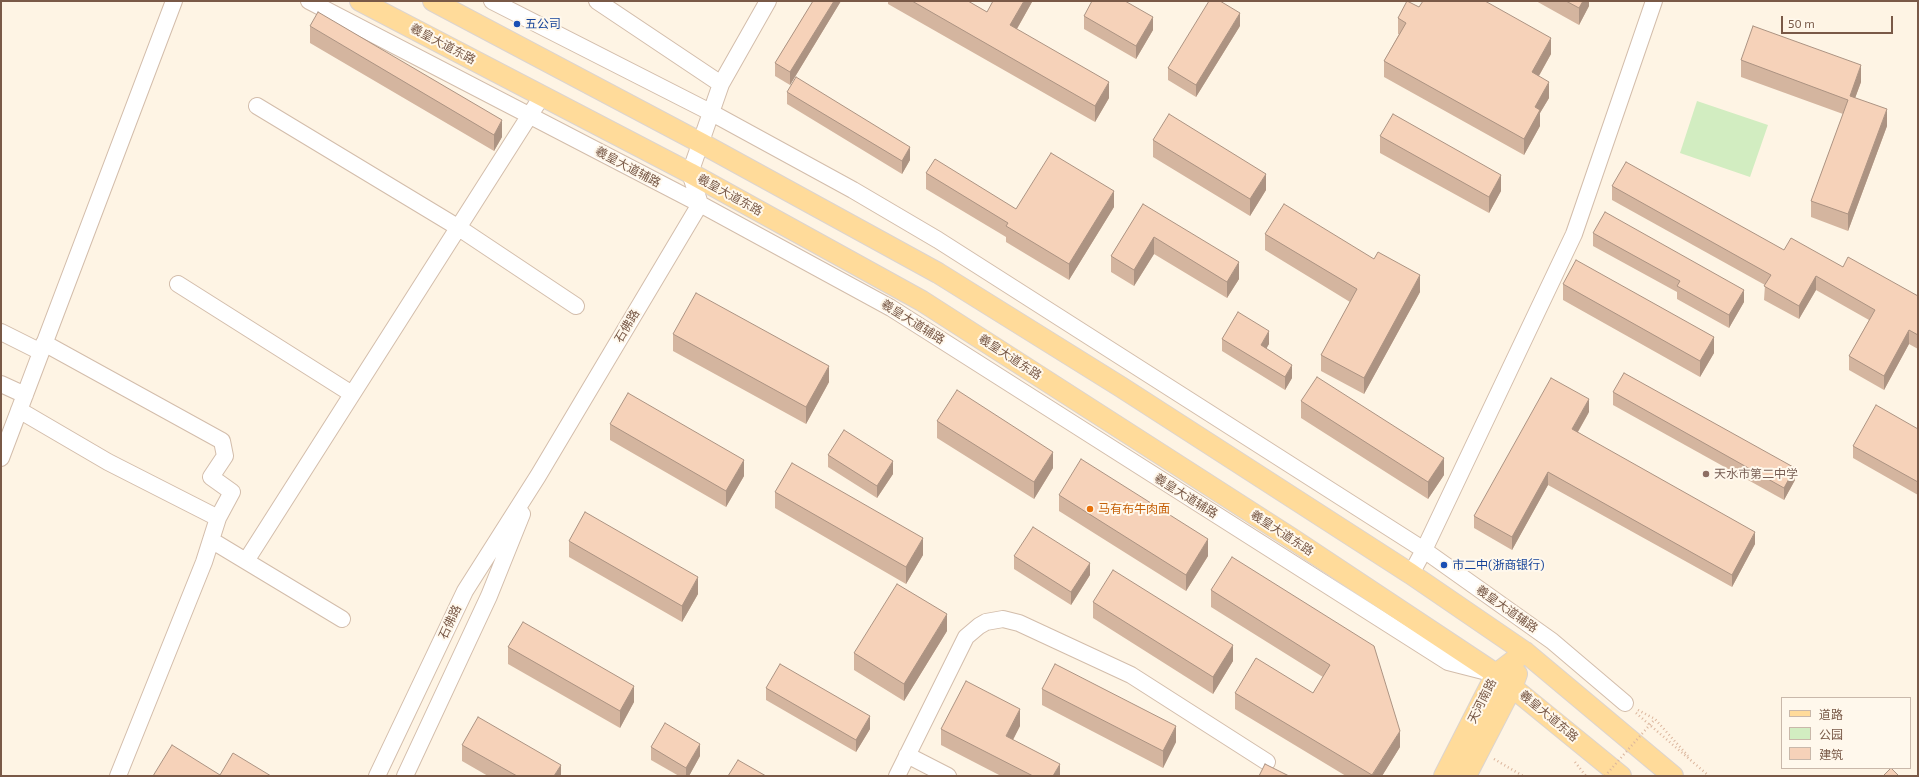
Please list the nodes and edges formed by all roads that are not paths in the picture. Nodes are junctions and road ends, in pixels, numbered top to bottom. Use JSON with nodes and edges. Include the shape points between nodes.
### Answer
{"nodes":[{"id":1,"x":174,"y":1,"type":"edge"},
{"id":2,"x":309,"y":1,"type":"edge"},
{"id":3,"x":360,"y":1,"type":"edge"},
{"id":4,"x":433,"y":1,"type":"edge"},
{"id":5,"x":492,"y":1,"type":"edge"},
{"id":6,"x":597,"y":1,"type":"edge"},
{"id":7,"x":768,"y":1,"type":"edge"},
{"id":8,"x":1654,"y":1,"type":"edge"},
{"id":9,"x":721,"y":84,"type":"junction"},
{"id":10,"x":542,"y":96,"type":"junction"},
{"id":11,"x":257,"y":106,"type":"dead end"},
{"id":12,"x":712,"y":113,"type":"junction"},
{"id":13,"x":530,"y":116,"type":"junction"},
{"id":14,"x":701,"y":143,"type":"junction"},
{"id":15,"x":690,"y":173,"type":"junction"},
{"id":16,"x":700,"y":204,"type":"junction"},
{"id":17,"x":459,"y":228,"type":"junction"},
{"id":18,"x":178,"y":284,"type":"dead end"},
{"id":19,"x":576,"y":306,"type":"dead end"},
{"id":20,"x":1,"y":332,"type":"edge"},
{"id":21,"x":43,"y":347,"type":"junction"},
{"id":22,"x":1,"y":384,"type":"edge"},
{"id":23,"x":352,"y":394,"type":"junction"},
{"id":24,"x":25,"y":395,"type":"junction"},
{"id":25,"x":19,"y":410,"type":"junction"},
{"id":26,"x":1,"y":458,"type":"edge"},
{"id":27,"x":538,"y":476,"type":"junction"},
{"id":28,"x":218,"y":518,"type":"junction"},
{"id":29,"x":211,"y":540,"type":"junction"},
{"id":30,"x":1424,"y":550,"type":"junction"},
{"id":31,"x":246,"y":562,"type":"junction"},
{"id":32,"x":1411,"y":574,"type":"junction"},
{"id":33,"x":342,"y":620,"type":"dead end"},
{"id":34,"x":1525,"y":652,"type":"junction"},
{"id":35,"x":1496,"y":674,"type":"junction"},
{"id":36,"x":1513,"y":686,"type":"junction"},
{"id":37,"x":1625,"y":703,"type":"road end"},
{"id":38,"x":907,"y":756,"type":"junction"},
{"id":39,"x":1267,"y":762,"type":"dead end"},
{"id":40,"x":118,"y":776,"type":"edge"},
{"id":41,"x":377,"y":776,"type":"edge"},
{"id":42,"x":405,"y":776,"type":"edge"},
{"id":43,"x":897,"y":776,"type":"edge"},
{"id":44,"x":948,"y":776,"type":"edge"},
{"id":45,"x":1444,"y":776,"type":"edge"},
{"id":46,"x":1466,"y":776,"type":"edge"},
{"id":47,"x":1621,"y":776,"type":"edge"},
{"id":48,"x":1673,"y":776,"type":"edge"}],
"edges":[{"from":1,"to":21,"type":"street"},
{"from":2,"to":13,"type":"street","name":"羲皇大道辅路"},
{"from":3,"to":10,"type":"main road","name":"羲皇大道东路"},
{"from":4,"to":14,"type":"main road"},
{"from":5,"to":12,"type":"street","name":"羲皇大道辅路"},
{"from":6,"to":9,"type":"street"},
{"from":7,"to":9,"type":"street"},
{"from":8,"to":30,"type":"street","via":[[1574,234]]},
{"from":9,"to":12,"type":"street"},
{"from":10,"to":13,"type":"street"},
{"from":10,"to":15,"type":"main road","name":"羲皇大道东路"},
{"from":11,"to":17,"type":"street"},
{"from":12,"to":14,"type":"street"},
{"from":12,"to":30,"type":"street","name":"羲皇大道辅路","via":[[938,240]]},
{"from":13,"to":16,"type":"street","name":"羲皇大道辅路"},
{"from":13,"to":17,"type":"street"},
{"from":14,"to":15,"type":"street"},
{"from":14,"to":32,"type":"main road","via":[[938,273],[1121,387]]},
{"from":15,"to":16,"type":"street"},
{"from":15,"to":35,"type":"main road","name":"羲皇大道东路","via":[[922,301],[1291,538]]},
{"from":16,"to":27,"type":"street","name":"石佛路"},
{"from":16,"to":35,"type":"street","name":"羲皇大道辅路","via":[[891,308],[1448,662]]},
{"from":17,"to":19,"type":"street"},
{"from":17,"to":23,"type":"street"},
{"from":18,"to":23,"type":"street"},
{"from":20,"to":21,"type":"street"},
{"from":21,"to":24,"type":"street"},
{"from":21,"to":28,"type":"street","via":[[222,441],[225,456],[211,477],[232,492]]},
{"from":22,"to":24,"type":"street"},
{"from":23,"to":31,"type":"street"},
{"from":24,"to":25,"type":"street"},
{"from":25,"to":26,"type":"street"},
{"from":25,"to":28,"type":"street","via":[[108,462]]},
{"from":27,"to":41,"type":"street","name":"石佛路","via":[[465,591]]},
{"from":27,"to":42,"type":"street","name":"石佛路","via":[[489,596]]},
{"from":28,"to":29,"type":"street"},
{"from":29,"to":31,"type":"street"},
{"from":29,"to":40,"type":"street"},
{"from":30,"to":32,"type":"street"},
{"from":30,"to":37,"type":"street","name":"羲皇大道辅路","via":[[1552,641]]},
{"from":31,"to":33,"type":"street"},
{"from":32,"to":34,"type":"main road"},
{"from":34,"to":35,"type":"main road","name":"天河南路"},
{"from":34,"to":36,"type":"main road","name":"天河南路"},
{"from":34,"to":48,"type":"main road"},
{"from":35,"to":36,"type":"main road","name":"羲皇大道东路"},
{"from":35,"to":45,"type":"main road","name":"天河南路"},
{"from":36,"to":46,"type":"main road","name":"天河南路"},
{"from":36,"to":47,"type":"main road","name":"羲皇大道东路"},
{"from":38,"to":39,"type":"street","via":[[966,637],[986,622],[1002,619],[1019,623],[1131,675]]},
{"from":38,"to":43,"type":"street"},
{"from":38,"to":44,"type":"street"}]}
